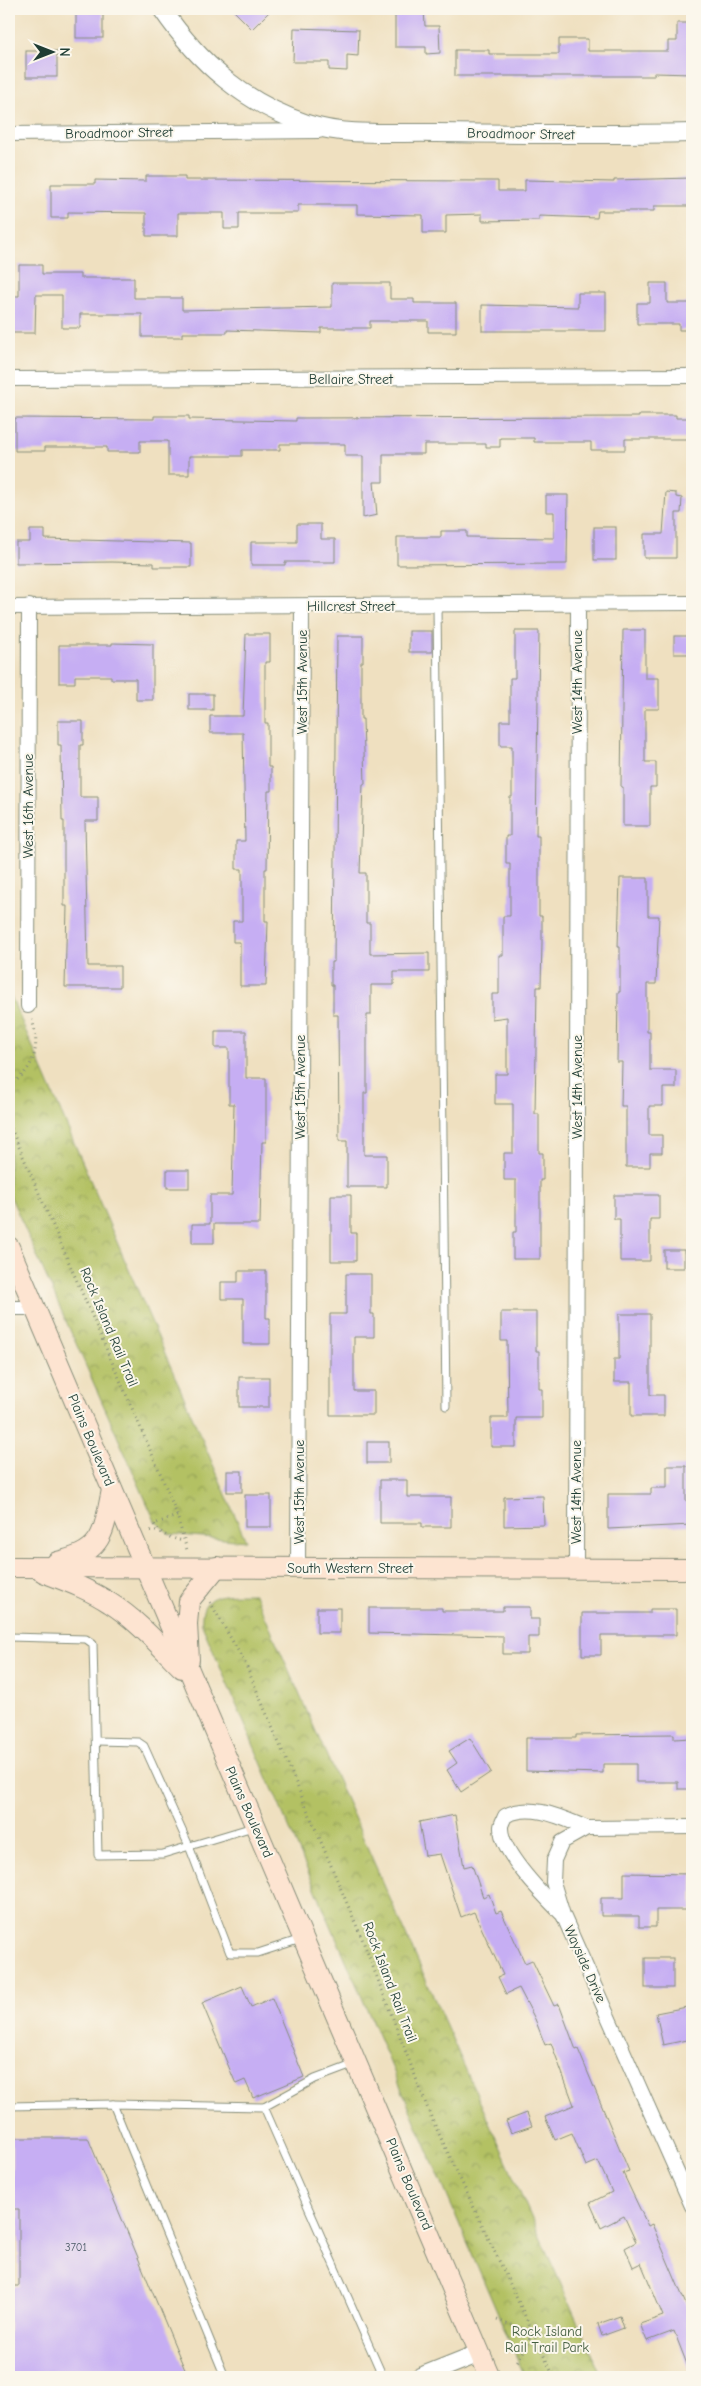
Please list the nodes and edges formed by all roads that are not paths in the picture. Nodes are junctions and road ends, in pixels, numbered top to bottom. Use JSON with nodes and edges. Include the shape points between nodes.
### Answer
{"nodes":[{"id":1,"x":162,"y":9,"type":"edge"},
{"id":2,"x":350,"y":131,"type":"junction"},
{"id":3,"x":9,"y":134,"type":"edge"},
{"id":4,"x":692,"y":134,"type":"edge"},
{"id":5,"x":692,"y":376,"type":"edge"},
{"id":6,"x":9,"y":379,"type":"edge"},
{"id":7,"x":692,"y":603,"type":"edge"},
{"id":8,"x":578,"y":604,"type":"junction"},
{"id":9,"x":29,"y":606,"type":"junction"},
{"id":10,"x":302,"y":606,"type":"junction"},
{"id":11,"x":437,"y":606,"type":"junction"},
{"id":12,"x":9,"y":607,"type":"edge"},
{"id":13,"x":28,"y":1006,"type":"road end"},
{"id":14,"x":9,"y":1247,"type":"edge"},
{"id":15,"x":9,"y":1308,"type":"edge"},
{"id":16,"x":35,"y":1308,"type":"junction"},
{"id":17,"x":446,"y":1406,"type":"dead end"},
{"id":18,"x":112,"y":1490,"type":"junction"},
{"id":19,"x":9,"y":1567,"type":"edge"},
{"id":20,"x":32,"y":1567,"type":"junction"},
{"id":21,"x":144,"y":1567,"type":"junction"},
{"id":22,"x":217,"y":1567,"type":"junction"},
{"id":23,"x":298,"y":1568,"type":"junction"},
{"id":24,"x":576,"y":1569,"type":"junction"},
{"id":25,"x":692,"y":1569,"type":"edge"},
{"id":26,"x":9,"y":1637,"type":"edge"},
{"id":27,"x":190,"y":1677,"type":"junction"},
{"id":28,"x":96,"y":1741,"type":"junction"},
{"id":29,"x":256,"y":1826,"type":"junction"},
{"id":30,"x":692,"y":1827,"type":"edge"},
{"id":31,"x":587,"y":1828,"type":"junction"},
{"id":32,"x":189,"y":1846,"type":"junction"},
{"id":33,"x":563,"y":1916,"type":"junction"},
{"id":34,"x":304,"y":1938,"type":"junction"},
{"id":35,"x":357,"y":2063,"type":"junction"},
{"id":36,"x":113,"y":2104,"type":"junction"},
{"id":37,"x":9,"y":2106,"type":"edge"},
{"id":38,"x":264,"y":2107,"type":"junction"},
{"id":39,"x":692,"y":2206,"type":"edge"},
{"id":40,"x":480,"y":2353,"type":"junction"},
{"id":41,"x":424,"y":2376,"type":"edge"},
{"id":42,"x":225,"y":2377,"type":"edge"},
{"id":43,"x":382,"y":2377,"type":"edge"},
{"id":44,"x":490,"y":2377,"type":"edge"}],
"edges":[{"from":1,"to":2,"type":"street","name":"Broadmoor Street","via":[[182,39],[224,79],[279,112],[309,124]]},
{"from":2,"to":3,"type":"street","name":"Broadmoor Street"},
{"from":2,"to":4,"type":"street","name":"Broadmoor Street"},
{"from":5,"to":6,"type":"street","name":"Bellaire Street"},
{"from":7,"to":8,"type":"street","name":"Hillcrest Street"},
{"from":8,"to":11,"type":"street","name":"Hillcrest Street"},
{"from":8,"to":24,"type":"street","name":"West 14th Avenue"},
{"from":9,"to":10,"type":"street","name":"Hillcrest Street"},
{"from":9,"to":12,"type":"street","name":"Hillcrest Street"},
{"from":9,"to":13,"type":"street","name":"West 16th Avenue"},
{"from":10,"to":11,"type":"street","name":"Hillcrest Street"},
{"from":10,"to":23,"type":"street","name":"West 15th Avenue"},
{"from":11,"to":17,"type":"lane"},
{"from":14,"to":16,"type":"main road","name":"Plains Boulevard"},
{"from":15,"to":16,"type":"street"},
{"from":16,"to":18,"type":"main road","name":"Plains Boulevard"},
{"from":18,"to":20,"type":"main road","via":[[102,1537],[90,1550],[70,1559]]},
{"from":18,"to":21,"type":"main road","name":"Plains Boulevard"},
{"from":19,"to":20,"type":"main road","name":"South Western Street"},
{"from":20,"to":21,"type":"main road","name":"South Western Street"},
{"from":20,"to":27,"type":"main road","via":[[76,1584],[111,1603],[146,1631]]},
{"from":21,"to":22,"type":"main road","name":"South Western Street"},
{"from":21,"to":27,"type":"main road","name":"Plains Boulevard"},
{"from":22,"to":23,"type":"main road","name":"South Western Street"},
{"from":22,"to":27,"type":"main road","via":[[189,1601]]},
{"from":23,"to":24,"type":"main road","name":"South Western Street"},
{"from":24,"to":25,"type":"main road","name":"South Western Street"},
{"from":26,"to":28,"type":"lane","via":[[86,1638],[94,1644]]},
{"from":27,"to":29,"type":"main road","name":"Plains Boulevard"},
{"from":28,"to":32,"type":"lane","via":[[138,1742],[144,1746]]},
{"from":28,"to":32,"type":"lane","via":[[98,1855],[163,1854]]},
{"from":29,"to":32,"type":"lane"},
{"from":29,"to":34,"type":"main road","name":"Plains Boulevard"},
{"from":30,"to":31,"type":"street","name":"Wayside Drive"},
{"from":31,"to":33,"type":"street","name":"Wayside Drive","via":[[562,1842],[554,1860],[553,1882]]},
{"from":31,"to":33,"type":"street","via":[[550,1814],[517,1810],[505,1816],[501,1827],[506,1844],[520,1866]]},
{"from":32,"to":34,"type":"lane","via":[[230,1953],[258,1953]]},
{"from":33,"to":39,"type":"street","name":"Wayside Drive"},
{"from":34,"to":35,"type":"main road","name":"Plains Boulevard"},
{"from":35,"to":38,"type":"lane","via":[[315,2079]]},
{"from":35,"to":40,"type":"main road","name":"Plains Boulevard"},
{"from":36,"to":37,"type":"lane"},
{"from":36,"to":38,"type":"lane"},
{"from":36,"to":42,"type":"lane"},
{"from":38,"to":43,"type":"lane"},
{"from":40,"to":41,"type":"street"},
{"from":40,"to":44,"type":"main road","name":"Plains Boulevard"}]}
